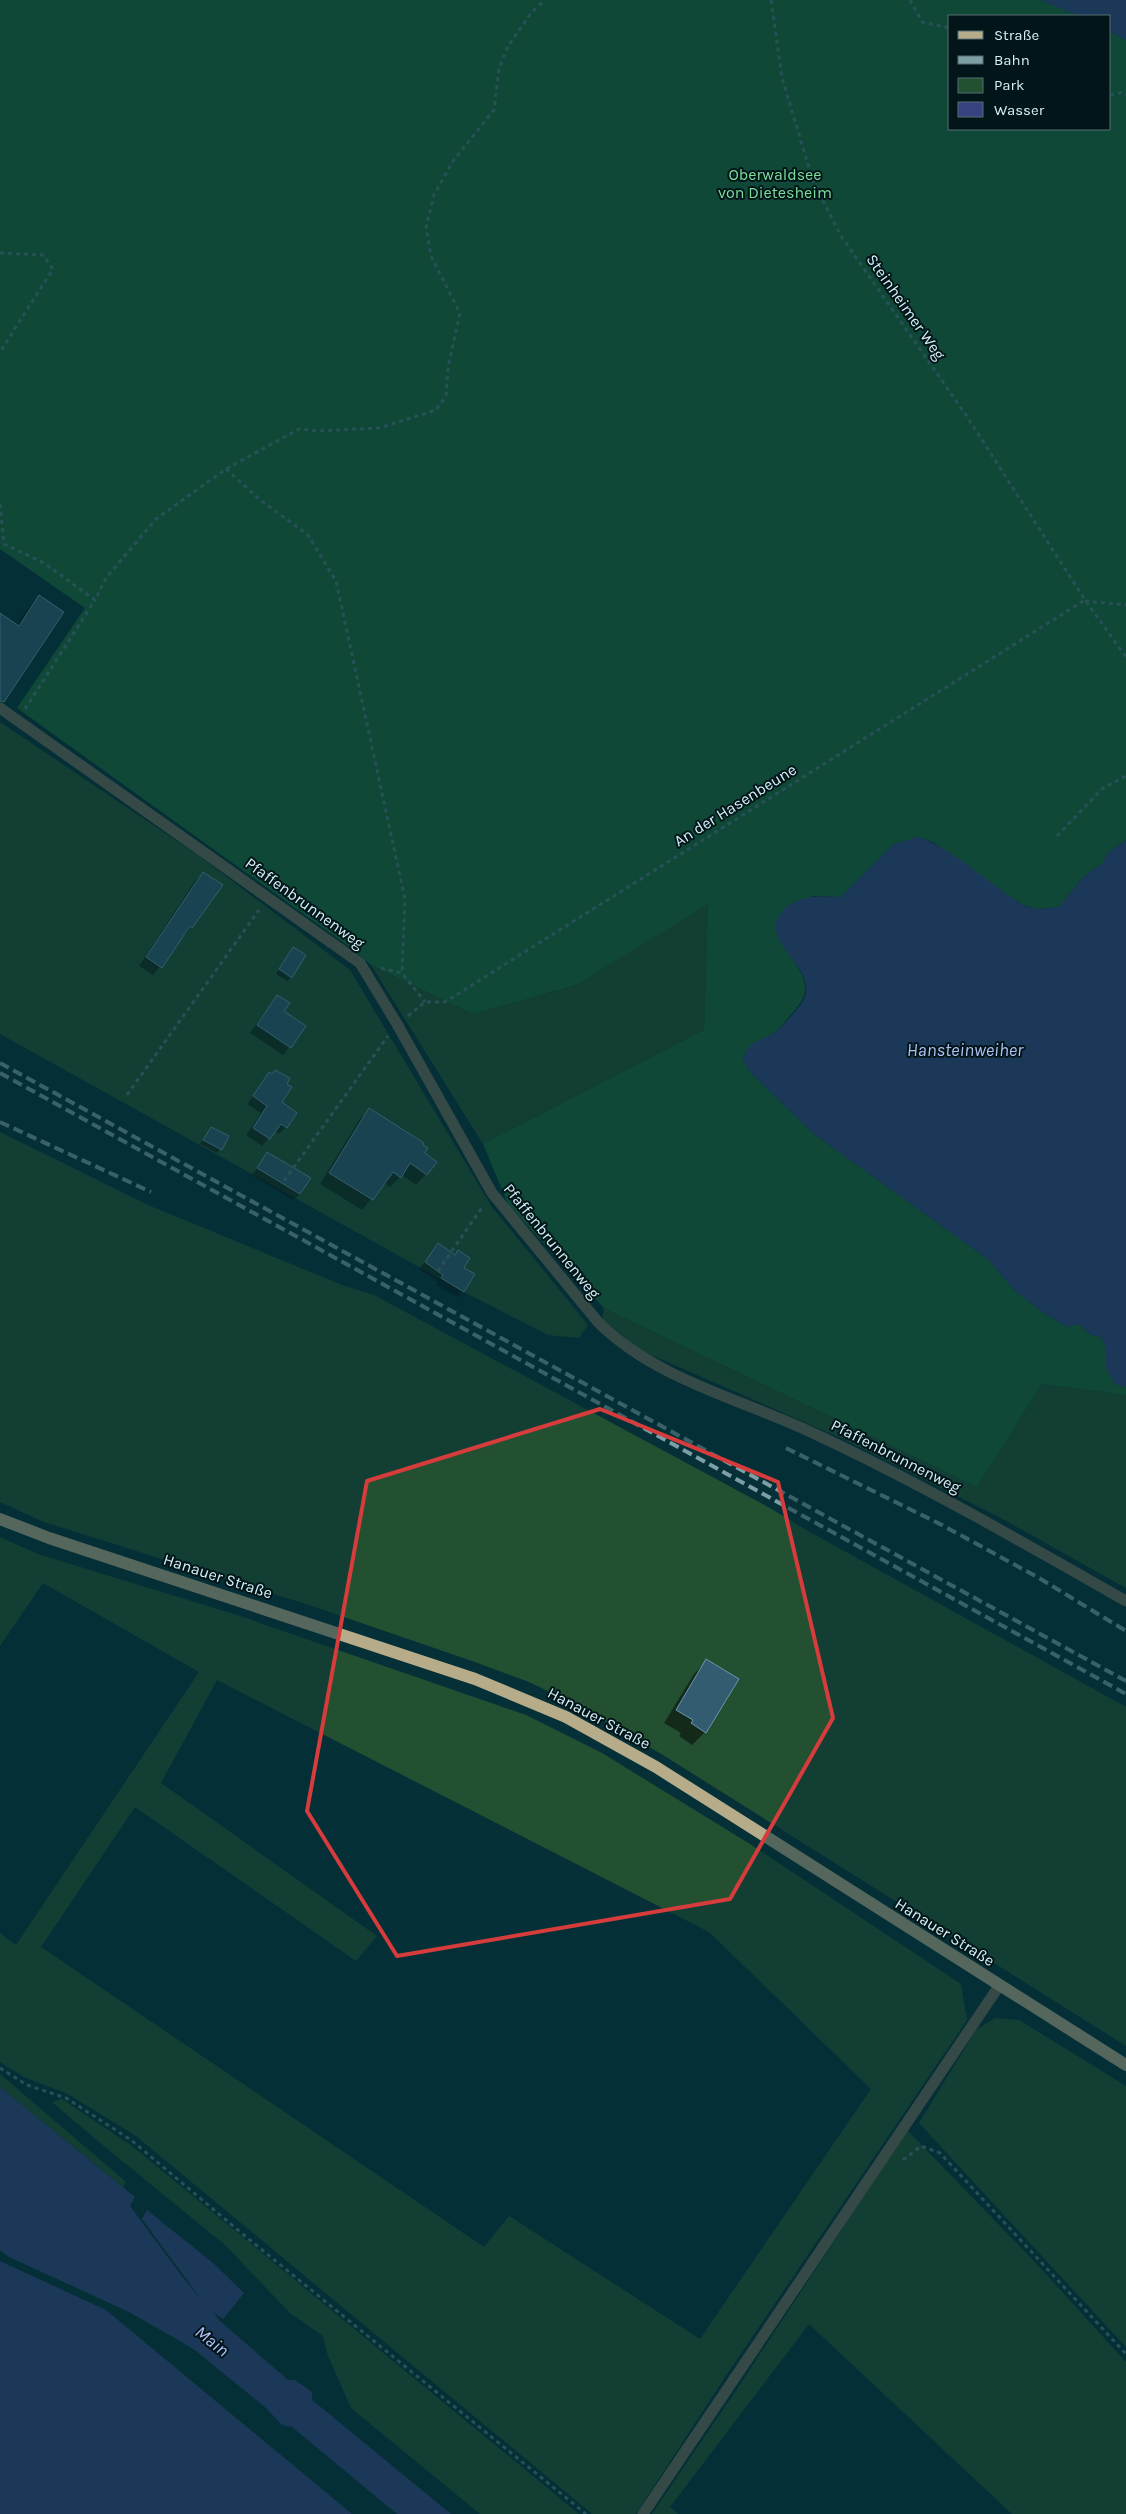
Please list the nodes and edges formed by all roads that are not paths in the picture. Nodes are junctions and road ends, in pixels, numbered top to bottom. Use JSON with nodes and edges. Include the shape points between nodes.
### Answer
{"nodes":[{"id":1,"x":0,"y":708,"type":"edge"},
{"id":2,"x":0,"y":1519,"type":"edge"},
{"id":3,"x":1126,"y":1601,"type":"edge"},
{"id":4,"x":1000,"y":1986,"type":"junction"},
{"id":5,"x":1126,"y":2065,"type":"edge"},
{"id":6,"x":643,"y":2514,"type":"edge"}],
"edges":[{"from":1,"to":3,"type":"lane","name":"Pfaffenbrunnenweg","via":[[360,963],[492,1194],[615,1339],[656,1366],[813,1432],[879,1464],[953,1502]]},
{"from":2,"to":4,"type":"main road","name":"Hanauer Straße","via":[[475,1679],[566,1717],[656,1767]]},
{"from":4,"to":5,"type":"main road","name":"Hanauer Straße"},
{"from":4,"to":6,"type":"lane"}]}
